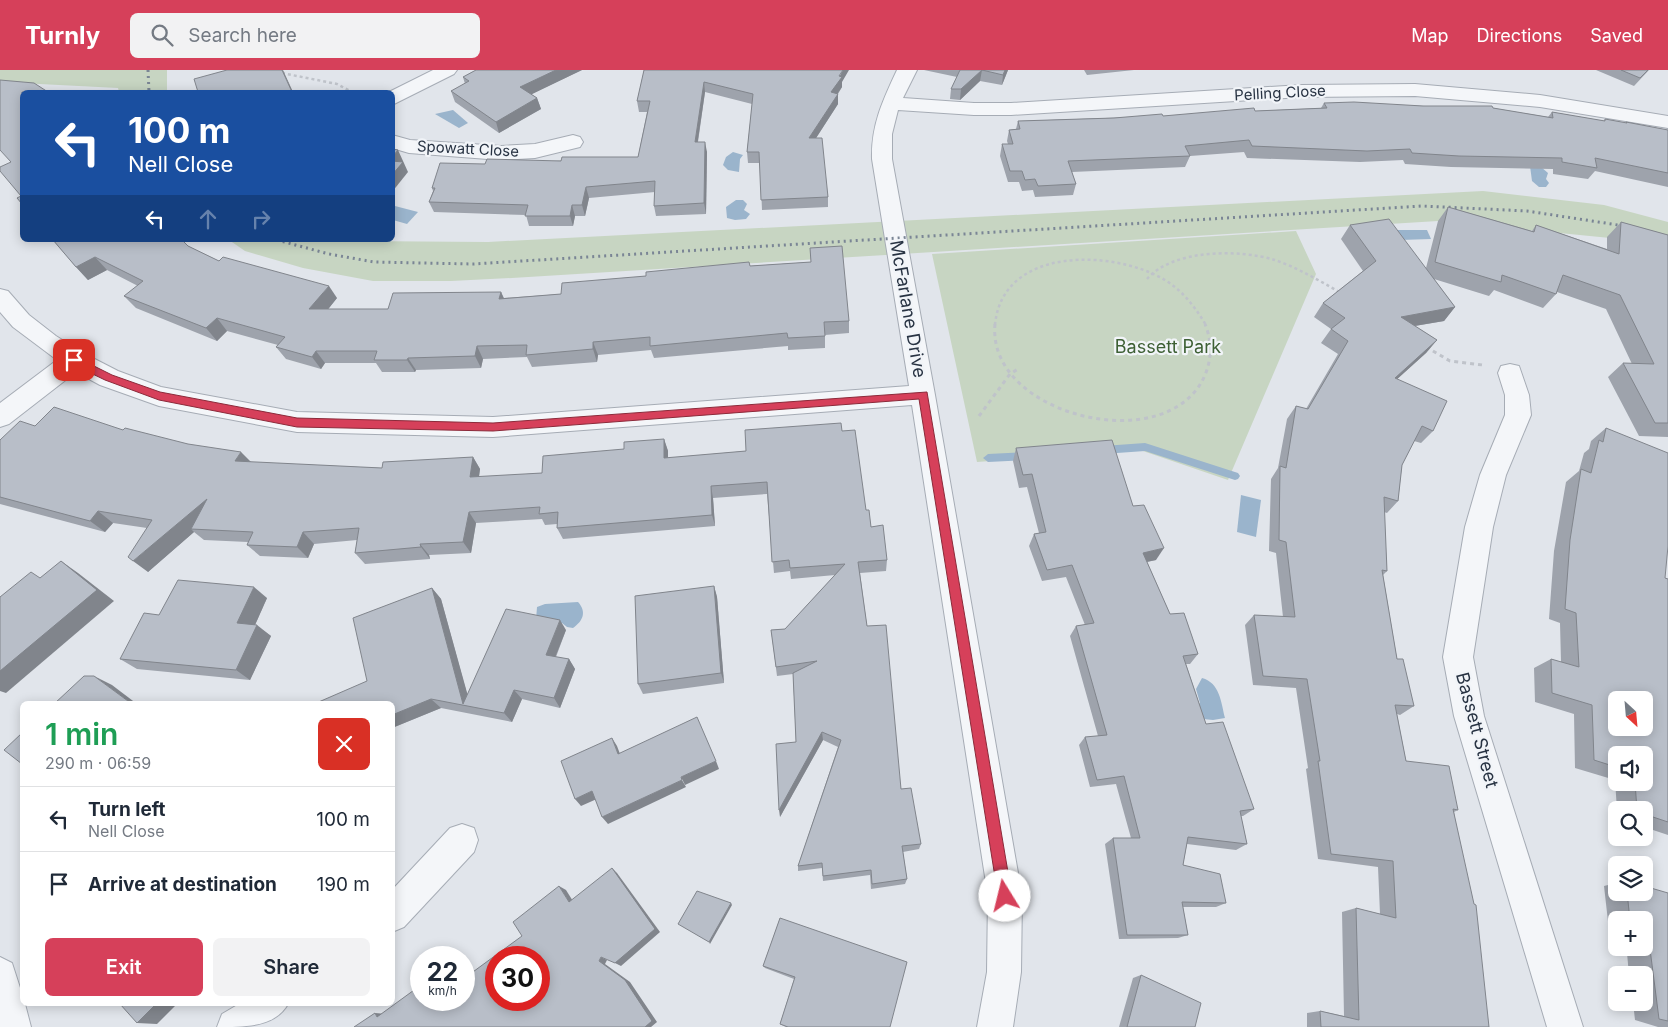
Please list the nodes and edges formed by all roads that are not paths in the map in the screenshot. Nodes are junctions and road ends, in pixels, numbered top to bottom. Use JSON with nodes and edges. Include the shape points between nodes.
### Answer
{"nodes":[{"id":1,"x":447,"y":70,"type":"edge"},
{"id":2,"x":907,"y":70,"type":"edge"},
{"id":3,"x":1424,"y":70,"type":"edge"},
{"id":4,"x":1437,"y":91,"type":"junction"},
{"id":5,"x":395,"y":97,"type":"edge"},
{"id":6,"x":891,"y":103,"type":"junction"},
{"id":7,"x":1668,"y":122,"type":"edge"},
{"id":8,"x":395,"y":142,"type":"edge"},
{"id":9,"x":573,"y":142,"type":"dead end"},
{"id":10,"x":0,"y":297,"type":"edge"},
{"id":11,"x":74,"y":360,"type":"junction"},
{"id":12,"x":1510,"y":373,"type":"road end"},
{"id":13,"x":924,"y":395,"type":"junction"},
{"id":14,"x":0,"y":417,"type":"edge"},
{"id":15,"x":462,"y":840,"type":"dead end"},
{"id":16,"x":395,"y":912,"type":"edge"},
{"id":17,"x":0,"y":975,"type":"edge"},
{"id":18,"x":267,"y":1006,"type":"edge"},
{"id":19,"x":13,"y":1027,"type":"edge"},
{"id":20,"x":235,"y":1027,"type":"edge"},
{"id":21,"x":995,"y":1027,"type":"edge"},
{"id":22,"x":1565,"y":1027,"type":"edge"}],
"edges":[{"from":1,"to":5,"type":"street"},
{"from":2,"to":6,"type":"street","name":"McFarlane Drive"},
{"from":3,"to":4,"type":"street"},
{"from":4,"to":6,"type":"street","name":"Pelling Close","via":[[1311,91],[1010,109]]},
{"from":4,"to":7,"type":"street","name":"Pelling Close","via":[[1540,101]]},
{"from":6,"to":13,"type":"street","name":"McFarlane Drive","via":[[883,120],[880,138],[882,159]]},
{"from":8,"to":9,"type":"street","name":"Spowatt Close","via":[[409,146],[501,153],[535,151]]},
{"from":10,"to":11,"type":"street","via":[[21,321]]},
{"from":11,"to":13,"type":"street","via":[[109,378],[159,396],[297,422],[493,427]]},
{"from":11,"to":14,"type":"street"},
{"from":12,"to":22,"type":"street","name":"Bassett Street","via":[[1517,395],[1518,415],[1493,475],[1480,527],[1458,657],[1469,716]]},
{"from":13,"to":21,"type":"street","name":"McFarlane Drive","via":[[1005,896],[1004,972]]},
{"from":15,"to":16,"type":"street"},
{"from":17,"to":19,"type":"street"},
{"from":18,"to":20,"type":"street"}]}
